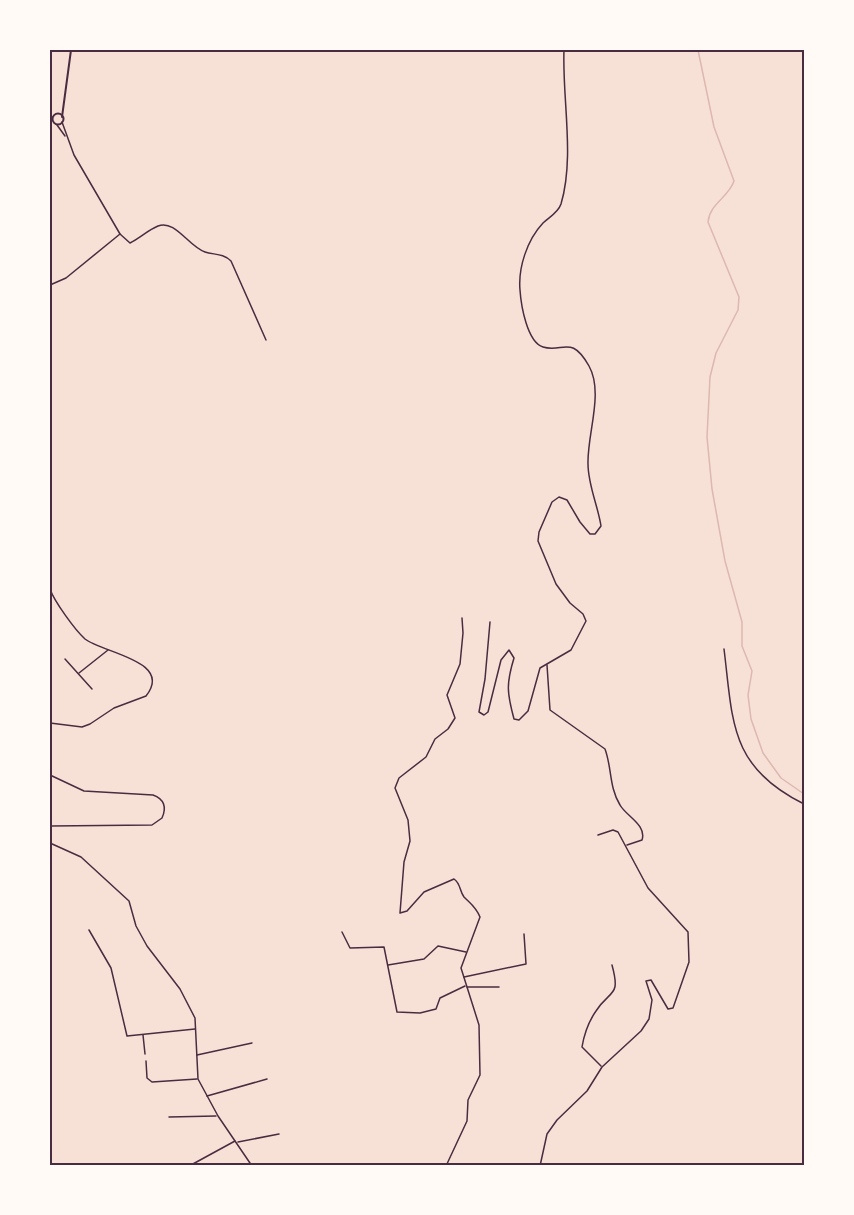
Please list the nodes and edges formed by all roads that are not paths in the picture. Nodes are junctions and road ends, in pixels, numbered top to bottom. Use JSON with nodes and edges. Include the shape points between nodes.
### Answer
{"nodes":[{"id":1,"x":71,"y":50,"type":"edge"},
{"id":2,"x":564,"y":50,"type":"edge"},
{"id":3,"x":63,"y":109,"type":"junction"},
{"id":4,"x":58,"y":114,"type":"junction"},
{"id":5,"x":62,"y":117,"type":"junction"},
{"id":6,"x":51,"y":120,"type":"edge"},
{"id":7,"x":62,"y":122,"type":"junction"},
{"id":8,"x":56,"y":124,"type":"junction"},
{"id":9,"x":67,"y":140,"type":"junction"},
{"id":10,"x":120,"y":234,"type":"junction"},
{"id":11,"x":50,"y":285,"type":"edge"},
{"id":12,"x":266,"y":340,"type":"dead end"},
{"id":13,"x":50,"y":589,"type":"edge"},
{"id":14,"x":462,"y":618,"type":"dead end"},
{"id":15,"x":490,"y":622,"type":"dead end"},
{"id":16,"x":724,"y":649,"type":"dead end"},
{"id":17,"x":108,"y":650,"type":"junction"},
{"id":18,"x":65,"y":659,"type":"dead end"},
{"id":19,"x":547,"y":664,"type":"junction"},
{"id":20,"x":78,"y":674,"type":"junction"},
{"id":21,"x":92,"y":688,"type":"dead end"},
{"id":22,"x":50,"y":723,"type":"edge"},
{"id":23,"x":50,"y":775,"type":"edge"},
{"id":24,"x":804,"y":804,"type":"edge"},
{"id":25,"x":50,"y":826,"type":"edge"},
{"id":26,"x":598,"y":835,"type":"dead end"},
{"id":27,"x":50,"y":843,"type":"edge"},
{"id":28,"x":625,"y":846,"type":"junction"},
{"id":29,"x":89,"y":930,"type":"dead end"},
{"id":30,"x":342,"y":932,"type":"dead end"},
{"id":31,"x":524,"y":934,"type":"dead end"},
{"id":32,"x":467,"y":953,"type":"junction"},
{"id":33,"x":387,"y":965,"type":"junction"},
{"id":34,"x":612,"y":965,"type":"dead end"},
{"id":35,"x":463,"y":977,"type":"junction"},
{"id":36,"x":466,"y":987,"type":"junction"},
{"id":37,"x":499,"y":987,"type":"dead end"},
{"id":38,"x":196,"y":1029,"type":"junction"},
{"id":39,"x":143,"y":1035,"type":"junction"},
{"id":40,"x":252,"y":1043,"type":"dead end"},
{"id":41,"x":145,"y":1054,"type":"dead end"},
{"id":42,"x":196,"y":1055,"type":"junction"},
{"id":43,"x":146,"y":1060,"type":"dead end"},
{"id":44,"x":602,"y":1067,"type":"junction"},
{"id":45,"x":198,"y":1079,"type":"junction"},
{"id":46,"x":267,"y":1079,"type":"dead end"},
{"id":47,"x":206,"y":1096,"type":"junction"},
{"id":48,"x":218,"y":1116,"type":"junction"},
{"id":49,"x":169,"y":1117,"type":"dead end"},
{"id":50,"x":279,"y":1134,"type":"dead end"},
{"id":51,"x":236,"y":1142,"type":"junction"},
{"id":52,"x":191,"y":1165,"type":"edge"},
{"id":53,"x":252,"y":1166,"type":"edge"},
{"id":54,"x":446,"y":1166,"type":"edge"},
{"id":55,"x":540,"y":1166,"type":"edge"}],
"edges":[{"from":1,"to":3,"type":"street"},
{"from":2,"to":19,"type":"street","via":[[566,153],[561,203],[531,240],[520,292],[528,329],[536,343],[542,347],[566,345],[576,350],[594,380],[588,466],[601,526],[596,534],[590,534],[567,500],[559,497],[552,502],[539,532],[539,544],[556,584],[586,621],[571,650]]},
{"from":3,"to":4,"type":"street"},
{"from":3,"to":5,"type":"street"},
{"from":4,"to":5,"type":"street"},
{"from":4,"to":6,"type":"street"},
{"from":5,"to":7,"type":"street"},
{"from":6,"to":8,"type":"street"},
{"from":7,"to":8,"type":"street"},
{"from":7,"to":9,"type":"street"},
{"from":8,"to":9,"type":"street"},
{"from":9,"to":10,"type":"street"},
{"from":10,"to":11,"type":"street","via":[[66,278]]},
{"from":10,"to":12,"type":"street","via":[[130,243],[160,225],[168,225],[205,252],[227,257]]},
{"from":13,"to":17,"type":"street","via":[[86,639]]},
{"from":14,"to":32,"type":"street","via":[[460,664],[447,695],[455,718],[435,739],[426,757],[399,778],[395,788],[408,820],[410,841],[404,862],[400,913],[407,911],[424,892],[452,879],[458,881],[464,897],[474,904],[480,917]]},
{"from":15,"to":19,"type":"street","via":[[481,715],[488,712],[501,660],[507,651],[514,654],[507,690],[516,720],[528,711],[536,674]]},
{"from":16,"to":24,"type":"street","via":[[737,739],[758,769]]},
{"from":17,"to":20,"type":"street"},
{"from":17,"to":22,"type":"street","via":[[145,665],[152,683],[146,696],[114,708],[82,727]]},
{"from":18,"to":20,"type":"street"},
{"from":19,"to":28,"type":"street","via":[[550,710],[605,749],[615,796],[640,829],[642,840]]},
{"from":20,"to":21,"type":"street"},
{"from":23,"to":25,"type":"street","via":[[84,791],[153,795],[165,807],[162,818],[152,825]]},
{"from":26,"to":28,"type":"street","via":[[616,830]]},
{"from":27,"to":38,"type":"street","via":[[81,857],[129,901],[136,926],[191,1008]]},
{"from":28,"to":44,"type":"street","via":[[648,888],[686,927],[689,962],[673,1008],[668,1008],[651,980],[645,981],[652,1000],[649,1019]]},
{"from":29,"to":39,"type":"street","via":[[111,968],[127,1036]]},
{"from":30,"to":33,"type":"street","via":[[350,948],[384,947]]},
{"from":31,"to":35,"type":"street","via":[[525,964]]},
{"from":32,"to":33,"type":"street","via":[[438,946],[424,959]]},
{"from":32,"to":35,"type":"street"},
{"from":33,"to":36,"type":"street","via":[[397,1012],[436,1009],[440,998]]},
{"from":34,"to":44,"type":"street","via":[[614,992],[594,1013],[582,1047]]},
{"from":35,"to":36,"type":"street"},
{"from":36,"to":37,"type":"street"},
{"from":36,"to":54,"type":"street","via":[[479,1025],[480,1076],[468,1101],[467,1121]]},
{"from":38,"to":39,"type":"street"},
{"from":38,"to":42,"type":"street"},
{"from":39,"to":41,"type":"street"},
{"from":40,"to":42,"type":"street"},
{"from":42,"to":45,"type":"street"},
{"from":43,"to":45,"type":"street","via":[[147,1078],[152,1082]]},
{"from":44,"to":55,"type":"street","via":[[587,1091],[547,1134]]},
{"from":45,"to":47,"type":"street"},
{"from":46,"to":47,"type":"street"},
{"from":47,"to":48,"type":"street"},
{"from":48,"to":49,"type":"street"},
{"from":48,"to":51,"type":"street"},
{"from":50,"to":51,"type":"street"},
{"from":51,"to":52,"type":"street"},
{"from":51,"to":53,"type":"street"}]}
